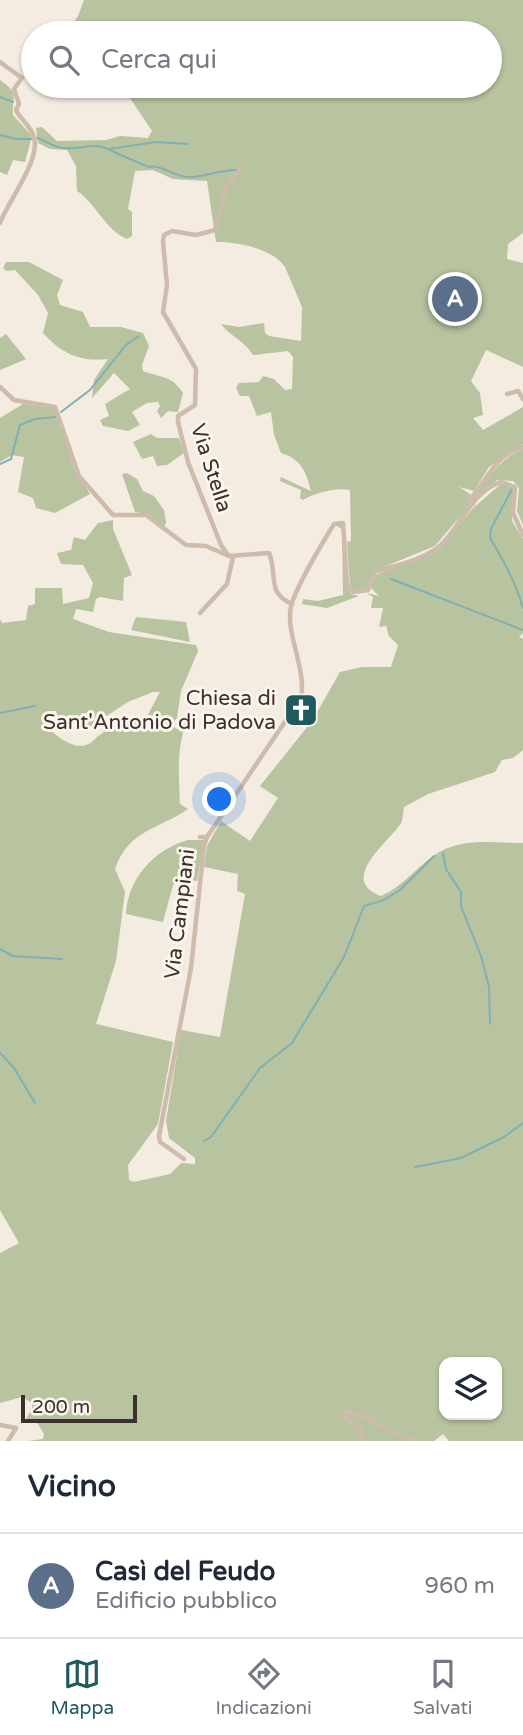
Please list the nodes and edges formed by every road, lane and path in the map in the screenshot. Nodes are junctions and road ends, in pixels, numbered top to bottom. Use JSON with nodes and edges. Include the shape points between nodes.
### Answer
{"nodes":[{"id":1,"x":0,"y":62,"type":"edge"},
{"id":2,"x":21,"y":77,"type":"edge"},
{"id":3,"x":21,"y":79,"type":"edge"},
{"id":4,"x":241,"y":168,"type":"dead end"},
{"id":5,"x":0,"y":223,"type":"edge"},
{"id":6,"x":0,"y":387,"type":"edge"},
{"id":7,"x":507,"y":394,"type":"dead end"},
{"id":8,"x":523,"y":399,"type":"edge"},
{"id":9,"x":523,"y":447,"type":"edge"},
{"id":10,"x":472,"y":504,"type":"junction"},
{"id":11,"x":523,"y":534,"type":"edge"},
{"id":12,"x":231,"y":556,"type":"junction"},
{"id":13,"x":296,"y":600,"type":"junction"},
{"id":14,"x":200,"y":613,"type":"dead end"},
{"id":15,"x":200,"y":837,"type":"dead end"},
{"id":16,"x":207,"y":837,"type":"junction"},
{"id":17,"x":184,"y":1159,"type":"dead end"},
{"id":18,"x":0,"y":1425,"type":"edge"},
{"id":19,"x":8,"y":1441,"type":"edge"},
{"id":20,"x":363,"y":1441,"type":"edge"},
{"id":21,"x":414,"y":1441,"type":"edge"}],
"edges":[{"from":1,"to":2,"type":"street"},
{"from":3,"to":5,"type":"street","via":[[14,89],[17,113],[35,143],[21,185]]},
{"from":4,"to":12,"type":"street","name":"Via Stella","via":[[226,188],[215,230],[196,235],[172,231],[164,235],[163,242],[167,285],[163,312],[197,380],[195,405],[178,416],[178,422],[221,545]]},
{"from":6,"to":12,"type":"street","via":[[14,400],[55,407],[79,476],[110,513],[146,515],[186,545],[206,546]]},
{"from":7,"to":8,"type":"street","via":[[518,391]]},
{"from":9,"to":10,"type":"street","via":[[491,469],[470,499]]},
{"from":10,"to":11,"type":"street","via":[[496,484],[516,486],[513,513]]},
{"from":10,"to":13,"type":"street","via":[[436,549],[375,572],[368,590],[358,594],[347,585],[345,529],[337,522]]},
{"from":12,"to":13,"type":"street","via":[[269,553],[272,586],[281,597]]},
{"from":12,"to":14,"type":"street","via":[[227,584]]},
{"from":13,"to":16,"type":"street","name":"Via Campiani","via":[[301,698]]},
{"from":15,"to":16,"type":"street"},
{"from":16,"to":17,"type":"street","name":"Via Campiani","via":[[191,968],[159,1136],[160,1142]]},
{"from":18,"to":19,"type":"street","via":[[16,1428]]},
{"from":20,"to":21,"type":"street","via":[[360,1427],[343,1416],[345,1412]]}]}
